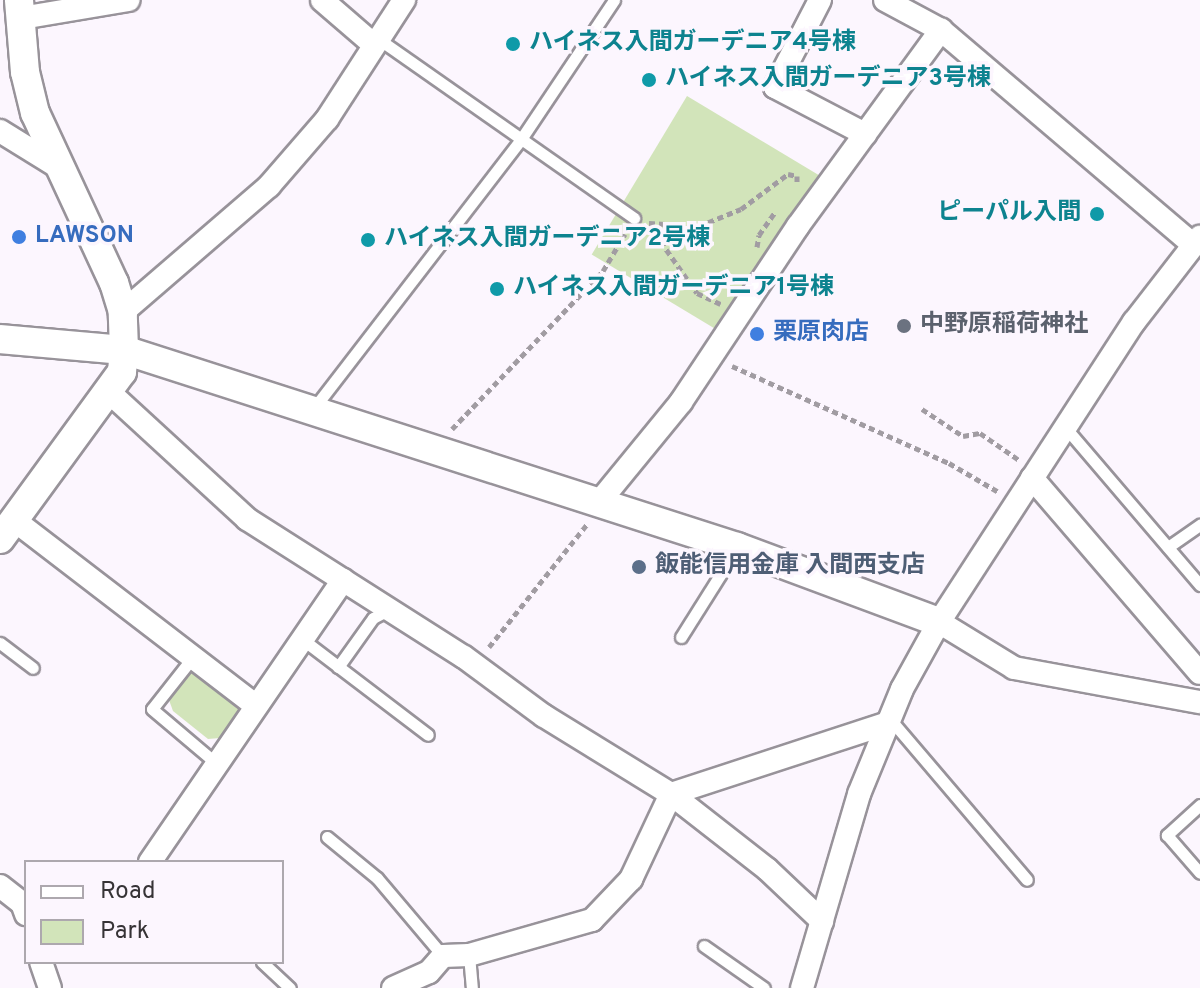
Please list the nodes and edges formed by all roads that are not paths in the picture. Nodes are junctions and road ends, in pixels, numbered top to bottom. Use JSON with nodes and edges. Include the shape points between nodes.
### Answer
{"nodes":[{"id":1,"x":128,"y":0,"type":"edge"},
{"id":2,"x":322,"y":0,"type":"edge"},
{"id":3,"x":404,"y":0,"type":"edge"},
{"id":4,"x":614,"y":0,"type":"edge"},
{"id":5,"x":820,"y":0,"type":"edge"},
{"id":6,"x":885,"y":0,"type":"edge"},
{"id":7,"x":20,"y":9,"type":"edge"},
{"id":8,"x":941,"y":30,"type":"junction"},
{"id":9,"x":375,"y":41,"type":"junction"},
{"id":10,"x":1,"y":133,"type":"edge"},
{"id":11,"x":865,"y":134,"type":"junction"},
{"id":12,"x":521,"y":139,"type":"junction"},
{"id":13,"x":60,"y":168,"type":"junction"},
{"id":14,"x":634,"y":218,"type":"road end"},
{"id":15,"x":1197,"y":241,"type":"edge"},
{"id":16,"x":123,"y":312,"type":"junction"},
{"id":17,"x":0,"y":339,"type":"edge"},
{"id":18,"x":124,"y":350,"type":"junction"},
{"id":19,"x":108,"y":391,"type":"junction"},
{"id":20,"x":314,"y":409,"type":"junction"},
{"id":21,"x":1065,"y":427,"type":"junction"},
{"id":22,"x":1034,"y":475,"type":"junction"},
{"id":23,"x":600,"y":501,"type":"junction"},
{"id":24,"x":1200,"y":525,"type":"edge"},
{"id":25,"x":7,"y":529,"type":"edge"},
{"id":26,"x":737,"y":547,"type":"junction"},
{"id":27,"x":1168,"y":547,"type":"junction"},
{"id":28,"x":343,"y":580,"type":"junction"},
{"id":29,"x":1200,"y":585,"type":"edge"},
{"id":30,"x":390,"y":609,"type":"junction"},
{"id":31,"x":939,"y":622,"type":"junction"},
{"id":32,"x":681,"y":637,"type":"dead end"},
{"id":33,"x":302,"y":639,"type":"junction"},
{"id":34,"x":0,"y":643,"type":"edge"},
{"id":35,"x":193,"y":657,"type":"junction"},
{"id":36,"x":338,"y":667,"type":"junction"},
{"id":37,"x":33,"y":668,"type":"dead end"},
{"id":38,"x":1200,"y":673,"type":"edge"},
{"id":39,"x":1200,"y":702,"type":"edge"},
{"id":40,"x":256,"y":706,"type":"junction"},
{"id":41,"x":889,"y":721,"type":"junction"},
{"id":42,"x":428,"y":735,"type":"dead end"},
{"id":43,"x":217,"y":764,"type":"junction"},
{"id":44,"x":671,"y":794,"type":"junction"},
{"id":45,"x":1200,"y":805,"type":"edge"},
{"id":46,"x":327,"y":837,"type":"dead end"},
{"id":47,"x":151,"y":860,"type":"edge"},
{"id":48,"x":1200,"y":873,"type":"edge"},
{"id":49,"x":1027,"y":880,"type":"dead end"},
{"id":50,"x":0,"y":886,"type":"edge"},
{"id":51,"x":24,"y":908,"type":"edge"},
{"id":52,"x":822,"y":921,"type":"junction"},
{"id":53,"x":704,"y":946,"type":"dead end"},
{"id":54,"x":469,"y":955,"type":"junction"},
{"id":55,"x":443,"y":956,"type":"junction"},
{"id":56,"x":42,"y":964,"type":"edge"},
{"id":57,"x":264,"y":964,"type":"edge"},
{"id":58,"x":50,"y":988,"type":"edge"},
{"id":59,"x":290,"y":988,"type":"edge"},
{"id":60,"x":393,"y":988,"type":"edge"},
{"id":61,"x":472,"y":988,"type":"edge"},
{"id":62,"x":764,"y":988,"type":"edge"},
{"id":63,"x":802,"y":988,"type":"edge"}],
"edges":[{"from":1,"to":7,"type":"street"},
{"from":2,"to":9,"type":"street"},
{"from":3,"to":9,"type":"street"},
{"from":4,"to":12,"type":"lane"},
{"from":5,"to":11,"type":"street","via":[[775,87]]},
{"from":6,"to":8,"type":"street"},
{"from":7,"to":13,"type":"street","via":[[25,72],[35,113]]},
{"from":8,"to":11,"type":"street"},
{"from":8,"to":15,"type":"street"},
{"from":9,"to":12,"type":"lane"},
{"from":9,"to":16,"type":"street","via":[[327,119],[269,186]]},
{"from":10,"to":13,"type":"street"},
{"from":11,"to":23,"type":"street","via":[[712,358]]},
{"from":12,"to":14,"type":"lane"},
{"from":12,"to":20,"type":"lane"},
{"from":13,"to":16,"type":"street"},
{"from":15,"to":21,"type":"street","via":[[1134,322]]},
{"from":16,"to":18,"type":"street"},
{"from":17,"to":18,"type":"street"},
{"from":18,"to":19,"type":"street","via":[[122,372]]},
{"from":18,"to":20,"type":"street"},
{"from":19,"to":25,"type":"street"},
{"from":19,"to":28,"type":"street","via":[[247,519]]},
{"from":20,"to":23,"type":"street"},
{"from":21,"to":22,"type":"street"},
{"from":21,"to":27,"type":"lane"},
{"from":22,"to":31,"type":"street"},
{"from":22,"to":38,"type":"street"},
{"from":23,"to":26,"type":"street"},
{"from":24,"to":27,"type":"lane"},
{"from":25,"to":35,"type":"street"},
{"from":26,"to":31,"type":"street"},
{"from":26,"to":32,"type":"lane"},
{"from":27,"to":29,"type":"lane"},
{"from":28,"to":30,"type":"street"},
{"from":28,"to":33,"type":"street"},
{"from":30,"to":36,"type":"lane","via":[[373,618]]},
{"from":30,"to":44,"type":"street","via":[[544,716]]},
{"from":31,"to":39,"type":"street","via":[[1014,668]]},
{"from":31,"to":41,"type":"street"},
{"from":33,"to":36,"type":"lane"},
{"from":33,"to":40,"type":"street"},
{"from":34,"to":37,"type":"lane"},
{"from":35,"to":40,"type":"street"},
{"from":35,"to":43,"type":"lane","via":[[152,709]]},
{"from":36,"to":42,"type":"lane"},
{"from":40,"to":43,"type":"street"},
{"from":41,"to":44,"type":"street"},
{"from":41,"to":49,"type":"lane"},
{"from":41,"to":52,"type":"street","via":[[859,794]]},
{"from":43,"to":47,"type":"street"},
{"from":44,"to":52,"type":"street","via":[[767,869]]},
{"from":44,"to":54,"type":"street","via":[[631,879],[592,920]]},
{"from":45,"to":48,"type":"lane","via":[[1167,835]]},
{"from":46,"to":55,"type":"lane","via":[[377,878]]},
{"from":50,"to":51,"type":"street"},
{"from":52,"to":63,"type":"street"},
{"from":53,"to":62,"type":"lane"},
{"from":54,"to":55,"type":"street"},
{"from":54,"to":61,"type":"lane"},
{"from":55,"to":60,"type":"street","via":[[429,972]]},
{"from":56,"to":58,"type":"street"},
{"from":57,"to":59,"type":"lane"}]}
